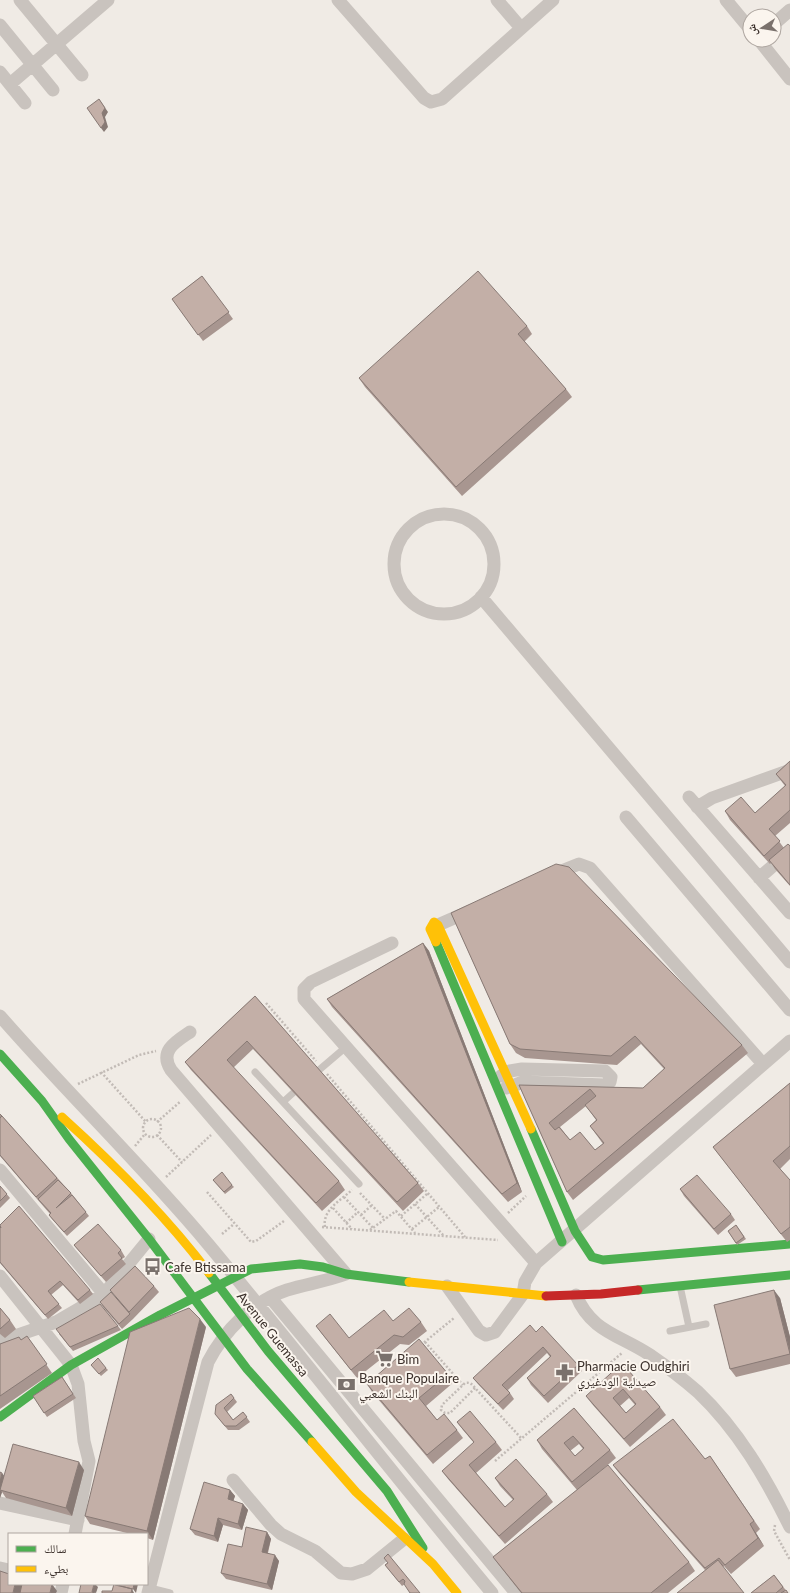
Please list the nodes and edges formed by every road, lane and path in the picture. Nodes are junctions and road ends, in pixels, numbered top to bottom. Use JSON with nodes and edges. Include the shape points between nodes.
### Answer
{"nodes":[{"id":1,"x":20,"y":0,"type":"edge"},
{"id":2,"x":108,"y":0,"type":"edge"},
{"id":3,"x":338,"y":0,"type":"edge"},
{"id":4,"x":497,"y":0,"type":"edge"},
{"id":5,"x":552,"y":0,"type":"edge"},
{"id":6,"x":726,"y":0,"type":"edge"},
{"id":7,"x":790,"y":10,"type":"edge"},
{"id":8,"x":782,"y":17,"type":"edge"},
{"id":9,"x":742,"y":20,"type":"edge"},
{"id":10,"x":0,"y":25,"type":"edge"},
{"id":11,"x":521,"y":28,"type":"junction"},
{"id":12,"x":57,"y":44,"type":"junction"},
{"id":13,"x":765,"y":48,"type":"edge"},
{"id":14,"x":33,"y":65,"type":"junction"},
{"id":15,"x":0,"y":72,"type":"edge"},
{"id":16,"x":82,"y":75,"type":"dead end"},
{"id":17,"x":790,"y":79,"type":"edge"},
{"id":18,"x":10,"y":84,"type":"junction"},
{"id":19,"x":53,"y":90,"type":"dead end"},
{"id":20,"x":25,"y":103,"type":"dead end"},
{"id":21,"x":481,"y":598,"type":"junction"},
{"id":22,"x":790,"y":770,"type":"edge"},
{"id":23,"x":626,"y":817,"type":"dead end"},
{"id":24,"x":790,"y":852,"type":"edge"},
{"id":25,"x":546,"y":878,"type":"edge"},
{"id":26,"x":759,"y":878,"type":"junction"},
{"id":27,"x":481,"y":906,"type":"edge"},
{"id":28,"x":790,"y":913,"type":"edge"},
{"id":29,"x":438,"y":925,"type":"junction"},
{"id":30,"x":392,"y":943,"type":"dead end"},
{"id":31,"x":790,"y":962,"type":"edge"},
{"id":32,"x":266,"y":1003,"type":"dead end"},
{"id":33,"x":790,"y":1010,"type":"edge"},
{"id":34,"x":0,"y":1016,"type":"edge"},
{"id":35,"x":190,"y":1032,"type":"dead end"},
{"id":36,"x":790,"y":1041,"type":"edge"},
{"id":37,"x":346,"y":1047,"type":"junction"},
{"id":38,"x":168,"y":1048,"type":"junction"},
{"id":39,"x":0,"y":1054,"type":"edge"},
{"id":40,"x":763,"y":1064,"type":"junction"},
{"id":41,"x":320,"y":1069,"type":"junction"},
{"id":42,"x":101,"y":1072,"type":"junction"},
{"id":43,"x":255,"y":1072,"type":"dead end"},
{"id":44,"x":507,"y":1073,"type":"junction"},
{"id":45,"x":494,"y":1079,"type":"junction"},
{"id":46,"x":512,"y":1085,"type":"junction"},
{"id":47,"x":66,"y":1089,"type":"junction"},
{"id":48,"x":499,"y":1092,"type":"junction"},
{"id":49,"x":190,"y":1093,"type":"junction"},
{"id":50,"x":294,"y":1093,"type":"edge"},
{"id":51,"x":42,"y":1101,"type":"junction"},
{"id":52,"x":283,"y":1102,"type":"junction"},
{"id":53,"x":146,"y":1122,"type":"junction"},
{"id":54,"x":157,"y":1122,"type":"junction"},
{"id":55,"x":220,"y":1127,"type":"junction"},
{"id":56,"x":157,"y":1135,"type":"junction"},
{"id":57,"x":182,"y":1162,"type":"junction"},
{"id":58,"x":0,"y":1170,"type":"edge"},
{"id":59,"x":359,"y":1184,"type":"dead end"},
{"id":60,"x":538,"y":1184,"type":"junction"},
{"id":61,"x":157,"y":1185,"type":"junction"},
{"id":62,"x":207,"y":1192,"type":"dead end"},
{"id":63,"x":427,"y":1194,"type":"junction"},
{"id":64,"x":344,"y":1197,"type":"junction"},
{"id":65,"x":415,"y":1204,"type":"junction"},
{"id":66,"x":372,"y":1206,"type":"junction"},
{"id":67,"x":439,"y":1207,"type":"junction"},
{"id":68,"x":332,"y":1208,"type":"junction"},
{"id":69,"x":358,"y":1212,"type":"junction"},
{"id":70,"x":294,"y":1214,"type":"junction"},
{"id":71,"x":361,"y":1215,"type":"junction"},
{"id":72,"x":401,"y":1216,"type":"junction"},
{"id":73,"x":426,"y":1217,"type":"junction"},
{"id":74,"x":385,"y":1219,"type":"junction"},
{"id":75,"x":499,"y":1221,"type":"junction"},
{"id":76,"x":346,"y":1223,"type":"junction"},
{"id":77,"x":234,"y":1224,"type":"junction"},
{"id":78,"x":305,"y":1226,"type":"junction"},
{"id":79,"x":325,"y":1227,"type":"junction"},
{"id":80,"x":352,"y":1229,"type":"junction"},
{"id":81,"x":371,"y":1229,"type":"junction"},
{"id":82,"x":412,"y":1229,"type":"junction"},
{"id":83,"x":575,"y":1231,"type":"junction"},
{"id":84,"x":416,"y":1233,"type":"junction"},
{"id":85,"x":222,"y":1234,"type":"dead end"},
{"id":86,"x":443,"y":1236,"type":"junction"},
{"id":87,"x":465,"y":1237,"type":"junction"},
{"id":88,"x":149,"y":1239,"type":"junction"},
{"id":89,"x":517,"y":1241,"type":"junction"},
{"id":90,"x":562,"y":1242,"type":"junction"},
{"id":91,"x":790,"y":1244,"type":"edge"},
{"id":92,"x":536,"y":1264,"type":"junction"},
{"id":93,"x":346,"y":1274,"type":"junction"},
{"id":94,"x":790,"y":1275,"type":"edge"},
{"id":95,"x":0,"y":1276,"type":"edge"},
{"id":96,"x":234,"y":1276,"type":"junction"},
{"id":97,"x":218,"y":1285,"type":"junction"},
{"id":98,"x":447,"y":1286,"type":"junction"},
{"id":99,"x":680,"y":1286,"type":"junction"},
{"id":100,"x":104,"y":1294,"type":"junction"},
{"id":101,"x":523,"y":1294,"type":"junction"},
{"id":102,"x":576,"y":1296,"type":"junction"},
{"id":103,"x":270,"y":1297,"type":"junction"},
{"id":104,"x":193,"y":1298,"type":"junction"},
{"id":105,"x":256,"y":1305,"type":"junction"},
{"id":106,"x":464,"y":1310,"type":"junction"},
{"id":107,"x":243,"y":1318,"type":"junction"},
{"id":108,"x":706,"y":1324,"type":"dead end"},
{"id":109,"x":42,"y":1326,"type":"junction"},
{"id":110,"x":689,"y":1327,"type":"junction"},
{"id":111,"x":670,"y":1331,"type":"dead end"},
{"id":112,"x":223,"y":1338,"type":"junction"},
{"id":113,"x":0,"y":1341,"type":"edge"},
{"id":114,"x":425,"y":1342,"type":"junction"},
{"id":115,"x":632,"y":1345,"type":"junction"},
{"id":116,"x":419,"y":1346,"type":"edge"},
{"id":117,"x":72,"y":1365,"type":"junction"},
{"id":118,"x":463,"y":1385,"type":"junction"},
{"id":119,"x":475,"y":1388,"type":"junction"},
{"id":120,"x":0,"y":1417,"type":"edge"},
{"id":121,"x":522,"y":1439,"type":"junction"},
{"id":122,"x":495,"y":1461,"type":"dead end"},
{"id":123,"x":233,"y":1480,"type":"dead end"},
{"id":124,"x":0,"y":1503,"type":"edge"},
{"id":125,"x":78,"y":1520,"type":"junction"},
{"id":126,"x":776,"y":1523,"type":"dead end"},
{"id":127,"x":790,"y":1527,"type":"edge"},
{"id":128,"x":75,"y":1533,"type":"edge"},
{"id":129,"x":404,"y":1539,"type":"junction"},
{"id":130,"x":153,"y":1554,"type":"edge"},
{"id":131,"x":790,"y":1560,"type":"edge"},
{"id":132,"x":433,"y":1564,"type":"junction"},
{"id":133,"x":149,"y":1591,"type":"edge"},
{"id":134,"x":170,"y":1593,"type":"edge"},
{"id":135,"x":457,"y":1593,"type":"edge"},
{"id":136,"x":492,"y":1593,"type":"edge"},
{"id":137,"x":516,"y":1593,"type":"edge"}],
"edges":[{"from":1,"to":12,"type":"street"},
{"from":2,"to":12,"type":"street"},
{"from":3,"to":11,"type":"street","via":[[424,98],[431,102],[442,99]]},
{"from":4,"to":11,"type":"street"},
{"from":5,"to":11,"type":"street"},
{"from":6,"to":9,"type":"street"},
{"from":7,"to":8,"type":"street"},
{"from":10,"to":14,"type":"street"},
{"from":12,"to":14,"type":"street"},
{"from":12,"to":16,"type":"street"},
{"from":13,"to":17,"type":"street"},
{"from":14,"to":18,"type":"street"},
{"from":14,"to":19,"type":"street"},
{"from":15,"to":18,"type":"street"},
{"from":18,"to":20,"type":"street"},
{"from":21,"to":21,"type":"street","via":[[493,574],[494,560],[485,535],[476,525],[452,514],[439,514],[427,517],[406,531],[395,554],[395,566],[401,588],[414,603],[435,613],[448,613],[465,608]]},
{"from":21,"to":31,"type":"street"},
{"from":22,"to":26,"type":"street","via":[[712,798],[693,802]]},
{"from":23,"to":33,"type":"street"},
{"from":24,"to":26,"type":"street"},
{"from":25,"to":40,"type":"street","via":[[579,864],[590,868]]},
{"from":26,"to":28,"type":"street"},
{"from":27,"to":29,"type":"street"},
{"from":29,"to":44,"type":"street"},
{"from":29,"to":45,"type":"street","via":[[434,922],[429,927]]},
{"from":30,"to":37,"type":"street","via":[[311,982],[304,989],[304,999]]},
{"from":32,"to":41,"type":"path"},
{"from":34,"to":47,"type":"street"},
{"from":35,"to":38,"type":"street"},
{"from":36,"to":40,"type":"street"},
{"from":37,"to":41,"type":"lane"},
{"from":37,"to":75,"type":"street"},
{"from":38,"to":42,"type":"path","via":[[139,1055]]},
{"from":38,"to":49,"type":"street","via":[[168,1065]]},
{"from":39,"to":51,"type":"street","name":"Avenue Guemassa"},
{"from":40,"to":83,"type":"street"},
{"from":41,"to":63,"type":"path"},
{"from":42,"to":47,"type":"path"},
{"from":42,"to":53,"type":"path"},
{"from":43,"to":52,"type":"lane"},
{"from":44,"to":45,"type":"street"},
{"from":44,"to":46,"type":"street"},
{"from":44,"to":46,"type":"street","via":[[522,1070],[605,1071],[611,1077],[610,1082],[605,1085],[523,1082]]},
{"from":45,"to":48,"type":"street"},
{"from":46,"to":48,"type":"street"},
{"from":46,"to":83,"type":"street"},
{"from":47,"to":61,"type":"street"},
{"from":48,"to":60,"type":"street"},
{"from":49,"to":54,"type":"path"},
{"from":49,"to":55,"type":"street"},
{"from":50,"to":52,"type":"lane"},
{"from":51,"to":88,"type":"street","name":"Avenue Guemassa"},
{"from":51,"to":97,"type":"street","name":"Avenue Guemassa","via":[[75,1128],[143,1195]]},
{"from":52,"to":59,"type":"lane"},
{"from":53,"to":54,"type":"path","via":[[152,1119]]},
{"from":53,"to":56,"type":"path","via":[[143,1128],[145,1134],[151,1137]]},
{"from":54,"to":56,"type":"path","via":[[160,1128]]},
{"from":55,"to":57,"type":"path"},
{"from":55,"to":70,"type":"street"},
{"from":56,"to":57,"type":"path"},
{"from":57,"to":61,"type":"path"},
{"from":58,"to":100,"type":"street"},
{"from":60,"to":75,"type":"path"},
{"from":60,"to":90,"type":"street"},
{"from":61,"to":96,"type":"street"},
{"from":62,"to":77,"type":"path"},
{"from":63,"to":65,"type":"path"},
{"from":63,"to":67,"type":"path"},
{"from":64,"to":66,"type":"path","via":[[355,1187]]},
{"from":64,"to":68,"type":"path"},
{"from":64,"to":69,"type":"path"},
{"from":65,"to":72,"type":"path"},
{"from":65,"to":73,"type":"path"},
{"from":66,"to":71,"type":"path"},
{"from":66,"to":74,"type":"path"},
{"from":67,"to":73,"type":"path"},
{"from":67,"to":87,"type":"path"},
{"from":68,"to":76,"type":"path"},
{"from":68,"to":79,"type":"path","via":[[325,1217]]},
{"from":69,"to":71,"type":"path"},
{"from":69,"to":76,"type":"path"},
{"from":70,"to":77,"type":"path","via":[[254,1242],[248,1240]]},
{"from":70,"to":78,"type":"street"},
{"from":71,"to":81,"type":"path"},
{"from":72,"to":74,"type":"path","via":[[394,1212]]},
{"from":72,"to":82,"type":"path"},
{"from":73,"to":82,"type":"path"},
{"from":73,"to":86,"type":"path"},
{"from":74,"to":81,"type":"path"},
{"from":75,"to":89,"type":"street"},
{"from":76,"to":80,"type":"path"},
{"from":77,"to":85,"type":"path"},
{"from":78,"to":79,"type":"path"},
{"from":78,"to":93,"type":"street"},
{"from":79,"to":80,"type":"path"},
{"from":80,"to":81,"type":"path"},
{"from":81,"to":84,"type":"path"},
{"from":82,"to":84,"type":"path"},
{"from":83,"to":90,"type":"street"},
{"from":83,"to":91,"type":"street","via":[[592,1257],[604,1260]]},
{"from":84,"to":86,"type":"path"},
{"from":86,"to":87,"type":"path"},
{"from":87,"to":89,"type":"path"},
{"from":88,"to":100,"type":"street"},
{"from":88,"to":104,"type":"street","name":"Avenue Guemassa"},
{"from":89,"to":92,"type":"street"},
{"from":90,"to":92,"type":"street"},
{"from":92,"to":101,"type":"street","via":[[527,1277]]},
{"from":93,"to":96,"type":"street","via":[[300,1264],[251,1269]]},
{"from":93,"to":98,"type":"street"},
{"from":93,"to":103,"type":"street"},
{"from":94,"to":99,"type":"street"},
{"from":95,"to":109,"type":"street"},
{"from":96,"to":97,"type":"street"},
{"from":96,"to":105,"type":"street"},
{"from":97,"to":104,"type":"street"},
{"from":97,"to":107,"type":"street","name":"Avenue Guemassa"},
{"from":98,"to":101,"type":"street"},
{"from":98,"to":106,"type":"street"},
{"from":99,"to":102,"type":"street"},
{"from":99,"to":110,"type":"lane"},
{"from":100,"to":109,"type":"street","via":[[56,1322]]},
{"from":101,"to":102,"type":"street"},
{"from":101,"to":106,"type":"street","via":[[491,1334],[482,1334],[478,1331]]},
{"from":102,"to":115,"type":"street","via":[[591,1321]]},
{"from":103,"to":105,"type":"street"},
{"from":103,"to":137,"type":"street"},
{"from":104,"to":112,"type":"street","name":"Avenue Guemassa"},
{"from":104,"to":117,"type":"street"},
{"from":105,"to":107,"type":"street"},
{"from":105,"to":136,"type":"street"},
{"from":106,"to":114,"type":"path"},
{"from":107,"to":112,"type":"street"},
{"from":107,"to":132,"type":"street","name":"Avenue Guemassa","via":[[387,1491]]},
{"from":108,"to":110,"type":"lane"},
{"from":109,"to":113,"type":"street"},
{"from":109,"to":117,"type":"street"},
{"from":110,"to":111,"type":"lane"},
{"from":112,"to":129,"type":"street","name":"Avenue Guemassa","via":[[356,1492]]},
{"from":112,"to":130,"type":"street","via":[[208,1362]]},
{"from":114,"to":116,"type":"path"},
{"from":114,"to":118,"type":"path"},
{"from":115,"to":121,"type":"path"},
{"from":115,"to":127,"type":"street","via":[[667,1368],[714,1408],[752,1457]]},
{"from":117,"to":120,"type":"street"},
{"from":117,"to":125,"type":"street","via":[[78,1384],[84,1441],[89,1462]]},
{"from":118,"to":119,"type":"path","via":[[469,1382]]},
{"from":118,"to":119,"type":"path","via":[[442,1405],[445,1413],[450,1413]]},
{"from":119,"to":121,"type":"path"},
{"from":121,"to":122,"type":"path"},
{"from":123,"to":129,"type":"street","via":[[281,1534],[315,1551],[341,1573],[352,1574],[367,1569]]},
{"from":124,"to":125,"type":"street"},
{"from":125,"to":128,"type":"street"},
{"from":126,"to":131,"type":"path","via":[[774,1531]]},
{"from":129,"to":132,"type":"street","name":"Avenue Guemassa"},
{"from":130,"to":133,"type":"street"},
{"from":132,"to":135,"type":"street","name":"Avenue Guemassa"},
{"from":133,"to":134,"type":"lane"}]}
